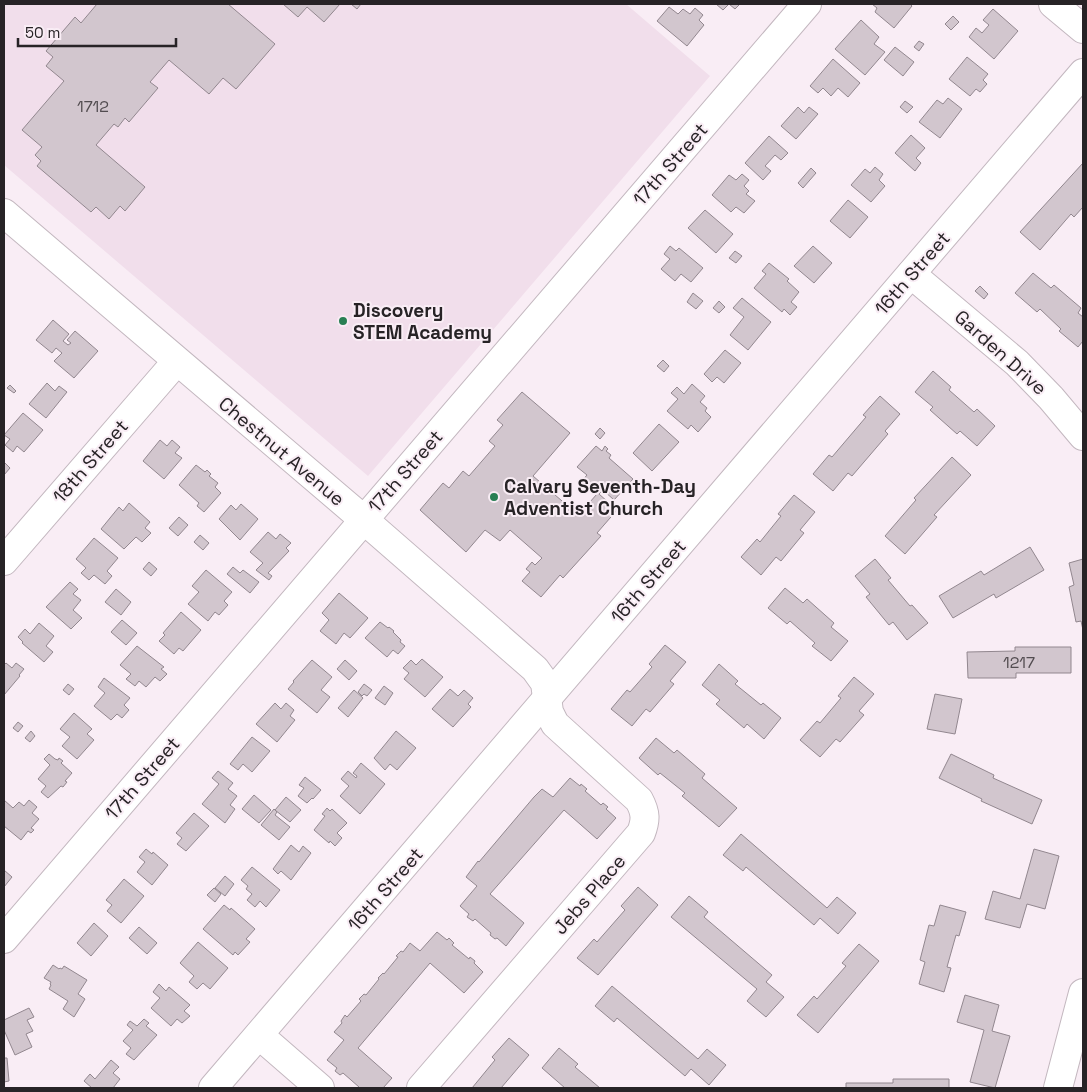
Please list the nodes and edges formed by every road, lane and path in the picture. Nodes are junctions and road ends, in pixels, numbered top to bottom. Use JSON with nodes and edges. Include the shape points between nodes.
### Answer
{"nodes":[{"id":1,"x":807,"y":4,"type":"edge"},
{"id":2,"x":1053,"y":4,"type":"edge"},
{"id":3,"x":1083,"y":29,"type":"edge"},
{"id":4,"x":1083,"y":73,"type":"edge"},
{"id":5,"x":4,"y":213,"type":"edge"},
{"id":6,"x":911,"y":274,"type":"junction"},
{"id":7,"x":176,"y":361,"type":"junction"},
{"id":8,"x":1083,"y":436,"type":"edge"},
{"id":9,"x":363,"y":520,"type":"junction"},
{"id":10,"x":4,"y":561,"type":"edge"},
{"id":11,"x":548,"y":698,"type":"junction"},
{"id":12,"x":4,"y":938,"type":"edge"},
{"id":13,"x":1083,"y":993,"type":"edge"},
{"id":14,"x":259,"y":1035,"type":"junction"},
{"id":15,"x":213,"y":1088,"type":"edge"},
{"id":16,"x":320,"y":1088,"type":"edge"},
{"id":17,"x":420,"y":1088,"type":"edge"},
{"id":18,"x":1058,"y":1088,"type":"edge"}],
"edges":[{"from":1,"to":9,"type":"street","name":"17th Street"},
{"from":2,"to":3,"type":"street"},
{"from":4,"to":6,"type":"street","name":"16th Street"},
{"from":5,"to":7,"type":"street","name":"Chestnut Avenue"},
{"from":6,"to":8,"type":"street","name":"Garden Drive","via":[[1017,363]]},
{"from":6,"to":11,"type":"street","name":"16th Street"},
{"from":7,"to":9,"type":"street","name":"Chestnut Avenue"},
{"from":7,"to":10,"type":"street","name":"18th Street"},
{"from":9,"to":11,"type":"street","name":"Chestnut Avenue","via":[[535,669],[545,683]]},
{"from":9,"to":12,"type":"street","name":"17th Street"},
{"from":11,"to":14,"type":"street","name":"16th Street"},
{"from":11,"to":17,"type":"street","name":"Jebs Place","via":[[549,712],[555,724],[639,800],[645,811],[644,827]]},
{"from":13,"to":18,"type":"street"},
{"from":14,"to":15,"type":"street","name":"16th Street"},
{"from":14,"to":16,"type":"street"}]}
